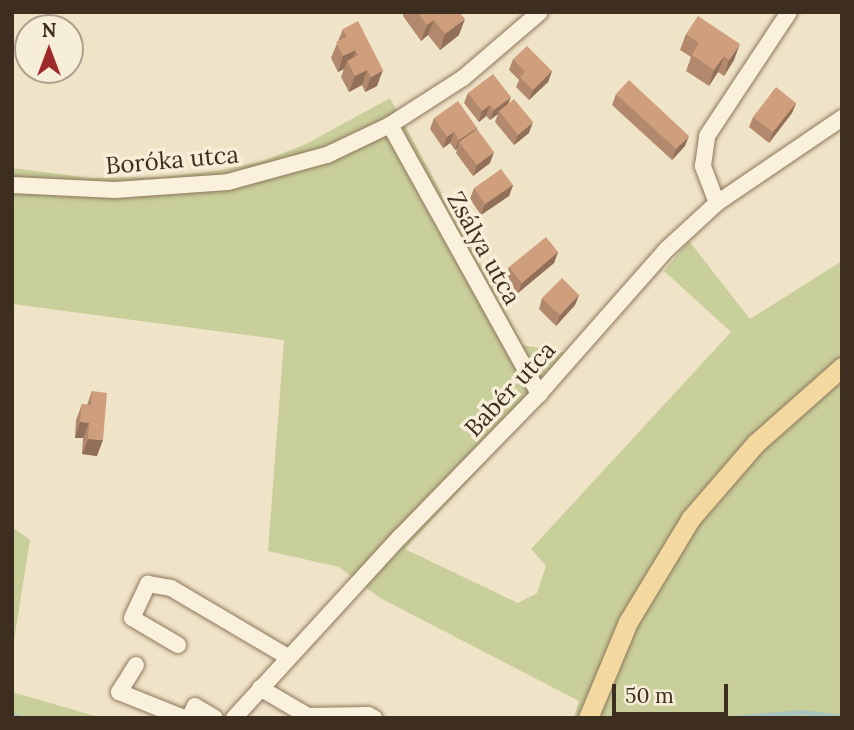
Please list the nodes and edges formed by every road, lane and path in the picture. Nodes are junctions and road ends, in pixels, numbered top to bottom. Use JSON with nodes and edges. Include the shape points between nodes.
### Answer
{"nodes":[{"id":1,"x":540,"y":12,"type":"edge"},
{"id":2,"x":789,"y":12,"type":"edge"},
{"id":3,"x":842,"y":118,"type":"edge"},
{"id":4,"x":390,"y":125,"type":"junction"},
{"id":5,"x":12,"y":185,"type":"edge"},
{"id":6,"x":717,"y":203,"type":"junction"},
{"id":7,"x":842,"y":367,"type":"edge"},
{"id":8,"x":539,"y":394,"type":"junction"},
{"id":9,"x":178,"y":645,"type":"dead end"},
{"id":10,"x":288,"y":657,"type":"junction"},
{"id":11,"x":136,"y":665,"type":"dead end"},
{"id":12,"x":261,"y":688,"type":"junction"},
{"id":13,"x":184,"y":718,"type":"edge"},
{"id":14,"x":189,"y":718,"type":"edge"},
{"id":15,"x":215,"y":718,"type":"edge"},
{"id":16,"x":234,"y":718,"type":"edge"},
{"id":17,"x":374,"y":718,"type":"edge"},
{"id":18,"x":588,"y":718,"type":"edge"}],
"edges":[{"from":1,"to":4,"type":"street","name":"Boróka utca","via":[[463,78]]},
{"from":2,"to":6,"type":"street","via":[[707,136],[703,166]]},
{"from":3,"to":6,"type":"street","name":"Babér utca"},
{"from":4,"to":5,"type":"street","name":"Boróka utca","via":[[327,155],[228,182],[115,190]]},
{"from":4,"to":8,"type":"street","name":"Zsálya utca"},
{"from":6,"to":8,"type":"street","name":"Babér utca","via":[[667,249]]},
{"from":7,"to":18,"type":"main road","via":[[756,443],[691,518],[628,622]]},
{"from":8,"to":10,"type":"street","name":"Babér utca"},
{"from":9,"to":10,"type":"street","via":[[132,618],[148,584],[172,588]]},
{"from":10,"to":12,"type":"street","name":"Babér utca"},
{"from":11,"to":13,"type":"street","via":[[119,692]]},
{"from":12,"to":16,"type":"street","name":"Babér utca"},
{"from":12,"to":17,"type":"street","via":[[309,716]]},
{"from":14,"to":15,"type":"street","via":[[195,706]]}]}
